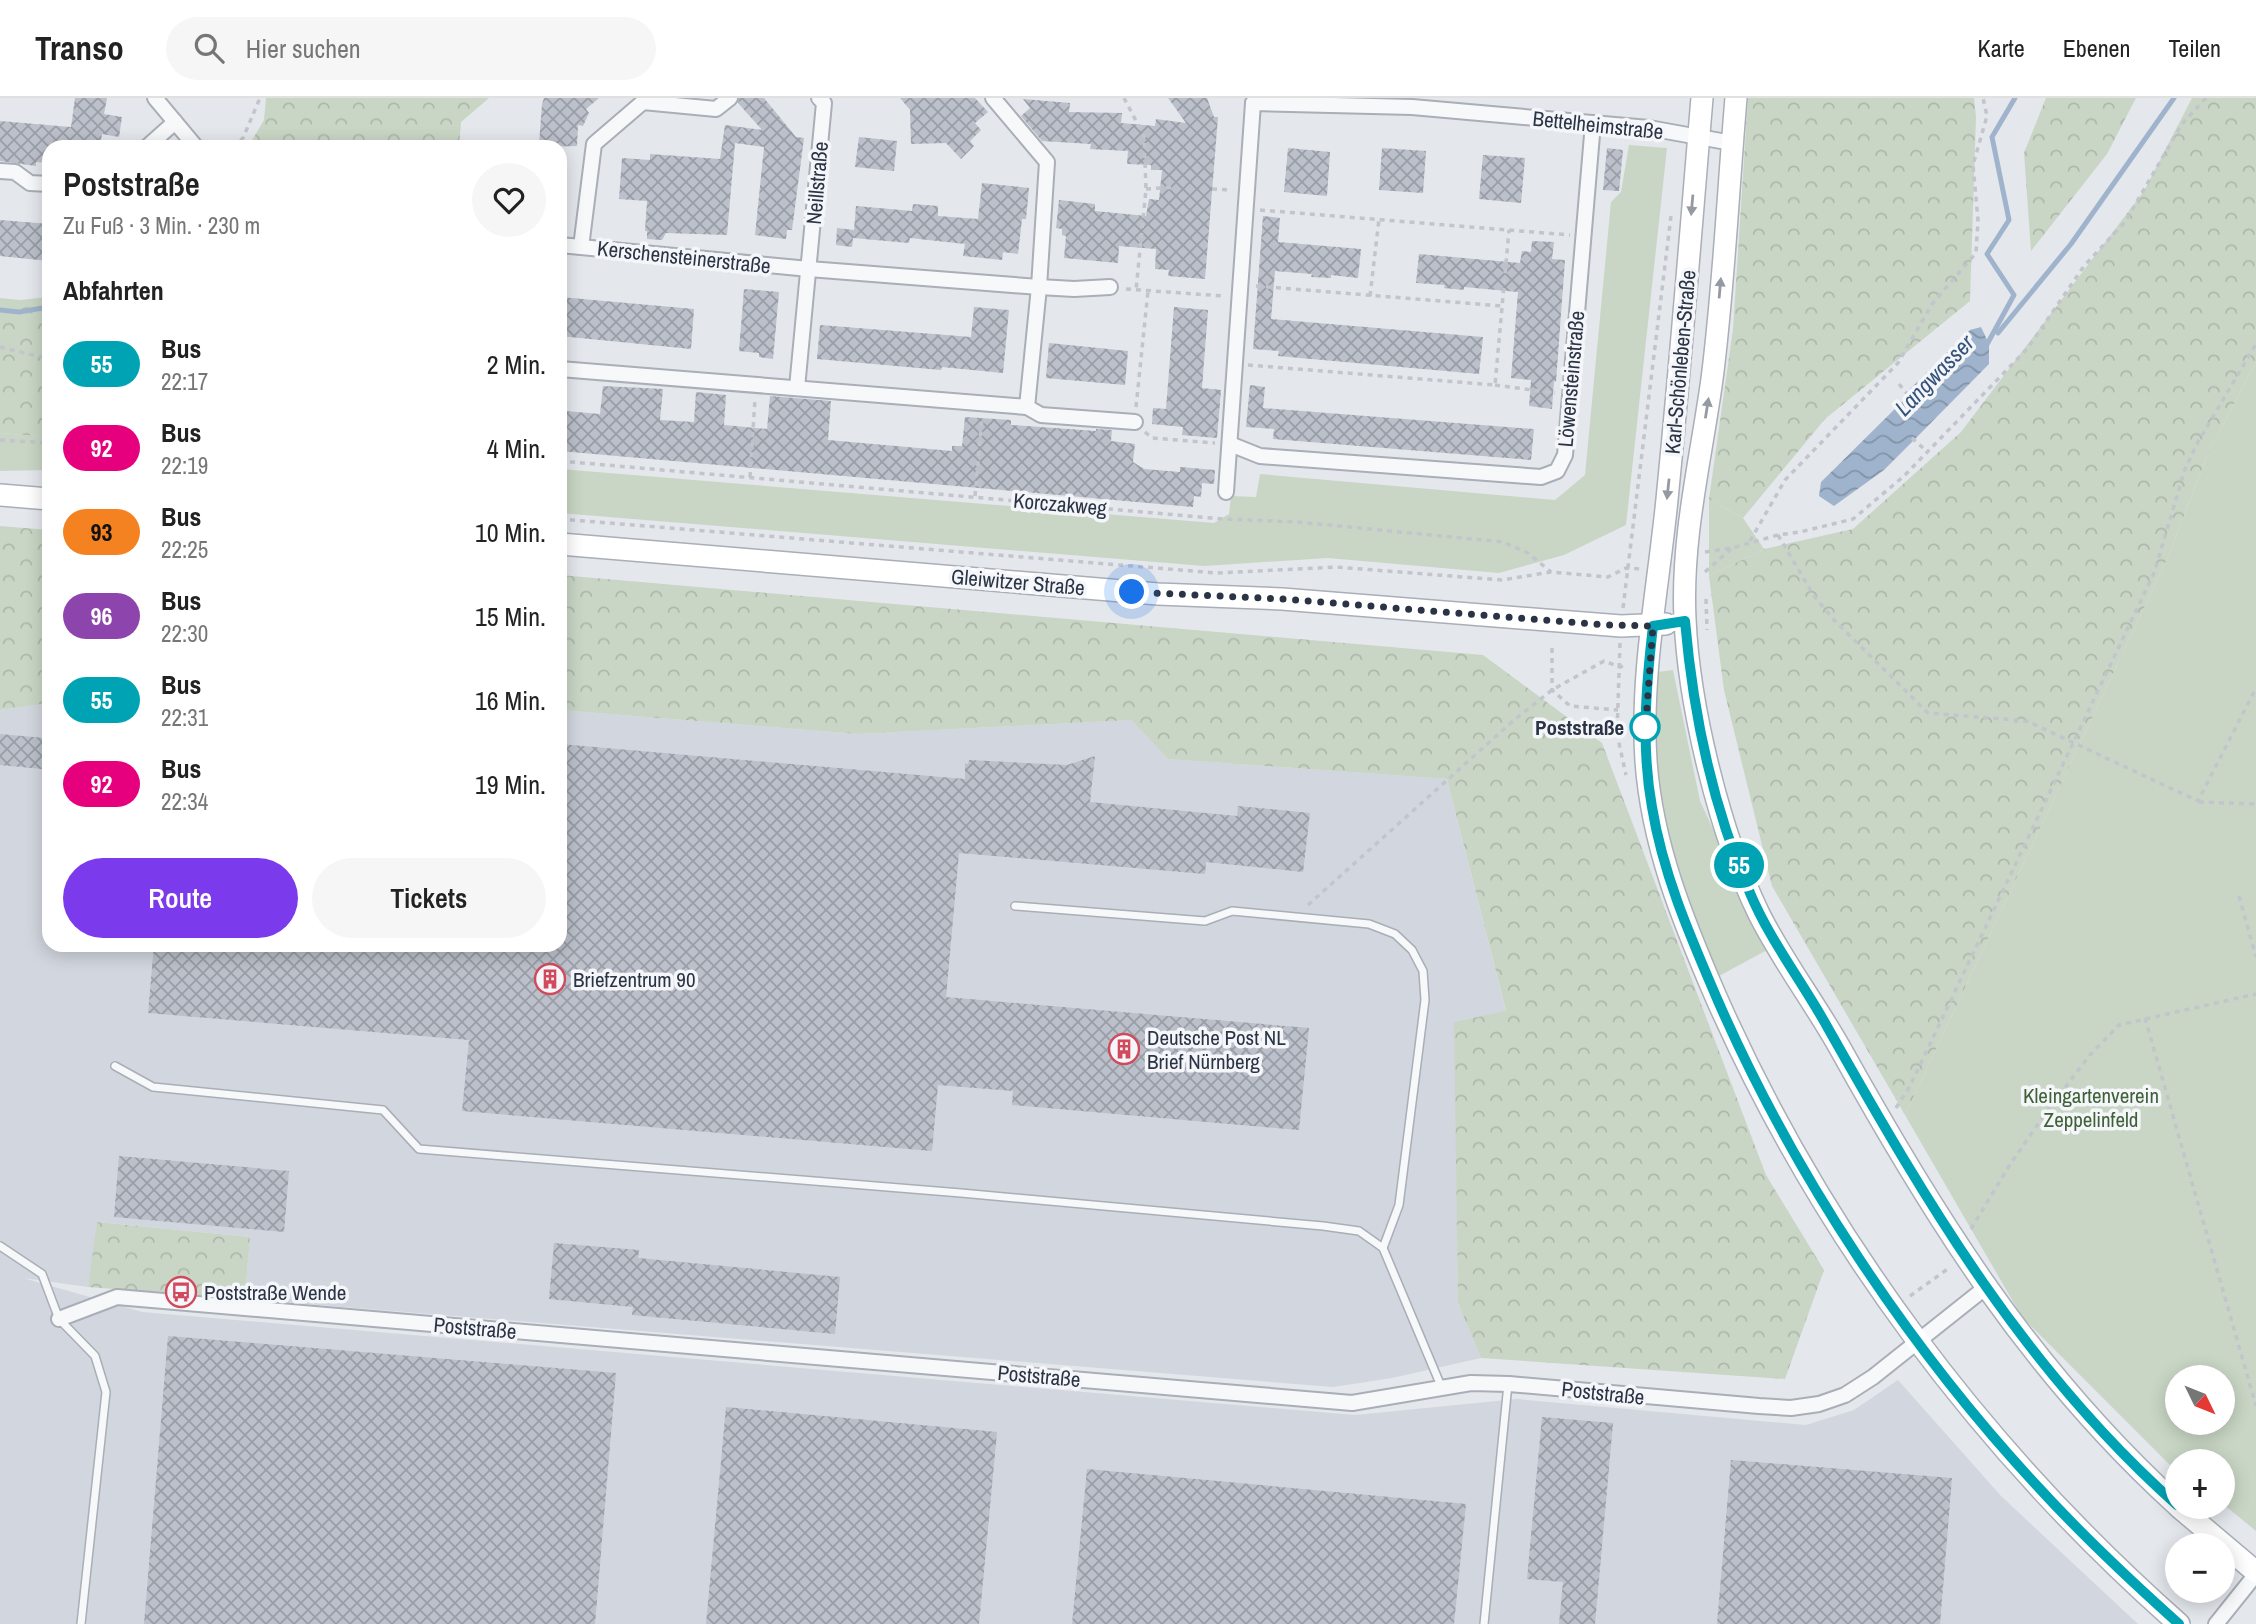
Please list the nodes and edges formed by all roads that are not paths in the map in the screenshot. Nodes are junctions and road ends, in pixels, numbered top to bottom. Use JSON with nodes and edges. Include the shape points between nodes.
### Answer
{"nodes":[{"id":1,"x":155,"y":98,"type":"edge"},
{"id":2,"x":730,"y":98,"type":"edge"},
{"id":3,"x":819,"y":98,"type":"edge"},
{"id":4,"x":993,"y":98,"type":"edge"},
{"id":5,"x":1702,"y":98,"type":"edge"},
{"id":6,"x":1736,"y":98,"type":"edge"},
{"id":7,"x":1250,"y":101,"type":"edge"},
{"id":8,"x":1412,"y":103,"type":"edge"},
{"id":9,"x":175,"y":122,"type":"junction"},
{"id":10,"x":1592,"y":124,"type":"junction"},
{"id":11,"x":1699,"y":137,"type":"junction"},
{"id":12,"x":155,"y":140,"type":"edge"},
{"id":13,"x":190,"y":140,"type":"edge"},
{"id":14,"x":1732,"y":143,"type":"junction"},
{"id":15,"x":0,"y":171,"type":"edge"},
{"id":16,"x":42,"y":184,"type":"edge"},
{"id":17,"x":567,"y":246,"type":"edge"},
{"id":18,"x":580,"y":247,"type":"junction"},
{"id":19,"x":809,"y":269,"type":"junction"},
{"id":20,"x":1039,"y":287,"type":"junction"},
{"id":21,"x":1111,"y":287,"type":"road end"},
{"id":22,"x":567,"y":370,"type":"edge"},
{"id":23,"x":797,"y":388,"type":"junction"},
{"id":24,"x":1027,"y":407,"type":"junction"},
{"id":25,"x":1135,"y":422,"type":"road end"},
{"id":26,"x":1230,"y":444,"type":"junction"},
{"id":27,"x":1226,"y":492,"type":"dead end"},
{"id":28,"x":0,"y":495,"type":"edge"},
{"id":29,"x":42,"y":498,"type":"edge"},
{"id":30,"x":567,"y":545,"type":"edge"},
{"id":31,"x":1685,"y":621,"type":"junction"},
{"id":32,"x":1653,"y":626,"type":"junction"},
{"id":33,"x":1015,"y":906,"type":"dead end"},
{"id":34,"x":115,"y":1066,"type":"dead end"},
{"id":35,"x":0,"y":1246,"type":"edge"},
{"id":36,"x":1383,"y":1248,"type":"junction"},
{"id":37,"x":1985,"y":1288,"type":"junction"},
{"id":38,"x":59,"y":1319,"type":"junction"},
{"id":39,"x":1918,"y":1341,"type":"junction"},
{"id":40,"x":1508,"y":1384,"type":"junction"},
{"id":41,"x":1441,"y":1386,"type":"junction"},
{"id":42,"x":2165,"y":1493,"type":"edge"},
{"id":43,"x":2193,"y":1519,"type":"edge"},
{"id":44,"x":2256,"y":1573,"type":"edge"},
{"id":45,"x":81,"y":1624,"type":"edge"},
{"id":46,"x":1484,"y":1624,"type":"edge"},
{"id":47,"x":2179,"y":1624,"type":"edge"},
{"id":48,"x":2217,"y":1624,"type":"edge"}],
"edges":[{"from":1,"to":9,"type":"street"},
{"from":2,"to":18,"type":"street","via":[[716,109],[643,102],[594,144]]},
{"from":3,"to":19,"type":"street","name":"Neillstraße","via":[[824,103]]},
{"from":4,"to":20,"type":"street","via":[[1047,162]]},
{"from":5,"to":11,"type":"main road","name":"Karl-Schönleben-Straße"},
{"from":6,"to":14,"type":"main road","name":"Karl-Schönleben-Straße"},
{"from":7,"to":8,"type":"street","name":"Bettelheimstraße"},
{"from":7,"to":26,"type":"street"},
{"from":8,"to":10,"type":"street","name":"Bettelheimstraße"},
{"from":9,"to":12,"type":"street"},
{"from":9,"to":13,"type":"street"},
{"from":10,"to":11,"type":"street","name":"Bettelheimstraße"},
{"from":10,"to":26,"type":"street","name":"Löwensteinstraße","via":[[1565,455],[1557,471],[1541,477],[1260,456]]},
{"from":11,"to":14,"type":"street","name":"Bettelheimstraße"},
{"from":11,"to":32,"type":"main road","name":"Karl-Schönleben-Straße","one_way":true},
{"from":31,"to":14,"type":"main road","name":"Karl-Schönleben-Straße","one_way":true,"via":[[1691,507],[1712,375]]},
{"from":15,"to":16,"type":"street"},
{"from":17,"to":18,"type":"street","name":"Kerschensteinerstraße"},
{"from":18,"to":19,"type":"street","name":"Kerschensteinerstraße"},
{"from":19,"to":20,"type":"street","name":"Kerschensteinerstraße"},
{"from":19,"to":23,"type":"street"},
{"from":20,"to":21,"type":"street","name":"Kerschensteinerstraße"},
{"from":20,"to":24,"type":"street"},
{"from":22,"to":23,"type":"street"},
{"from":23,"to":24,"type":"street"},
{"from":24,"to":25,"type":"street","via":[[1041,415]]},
{"from":26,"to":27,"type":"street"},
{"from":28,"to":29,"type":"main road"},
{"from":30,"to":32,"type":"main road","name":"Gleiwitzer Straße","via":[[1157,594]]},
{"from":31,"to":32,"type":"main road","name":"Gleiwitzer Straße"},
{"from":31,"to":37,"type":"main road","name":"Karl-Schönleben-Straße","via":[[1706,750],[1740,868],[1765,925]]},
{"from":32,"to":39,"type":"main road","name":"Karl-Schönleben-Straße","via":[[1645,734],[1648,785],[1663,860],[1679,906],[1729,1025],[1776,1118],[1829,1210]]},
{"from":33,"to":36,"type":"lane","via":[[1205,921],[1232,911],[1369,924],[1395,934],[1412,950],[1423,971],[1425,999],[1399,1205]]},
{"from":34,"to":36,"type":"lane","via":[[153,1087],[383,1110],[419,1149],[1322,1226],[1359,1231]]},
{"from":35,"to":38,"type":"lane","via":[[42,1274]]},
{"from":36,"to":41,"type":"lane"},
{"from":37,"to":39,"type":"street","name":"Poststraße"},
{"from":37,"to":42,"type":"main road","name":"Karl-Schönleben-Straße","via":[[2068,1392]]},
{"from":38,"to":41,"type":"street","name":"Poststraße","via":[[117,1297],[1352,1403]]},
{"from":38,"to":45,"type":"lane","via":[[95,1356],[106,1392]]},
{"from":39,"to":40,"type":"street","name":"Poststraße","via":[[1845,1395],[1791,1408]]},
{"from":39,"to":47,"type":"main road","name":"Karl-Schönleben-Straße","via":[[2039,1489]]},
{"from":40,"to":41,"type":"street","name":"Poststraße"},
{"from":40,"to":46,"type":"lane"},
{"from":43,"to":44,"type":"main road","name":"Karl-Schönleben-Straße"},
{"from":44,"to":48,"type":"street"}]}
